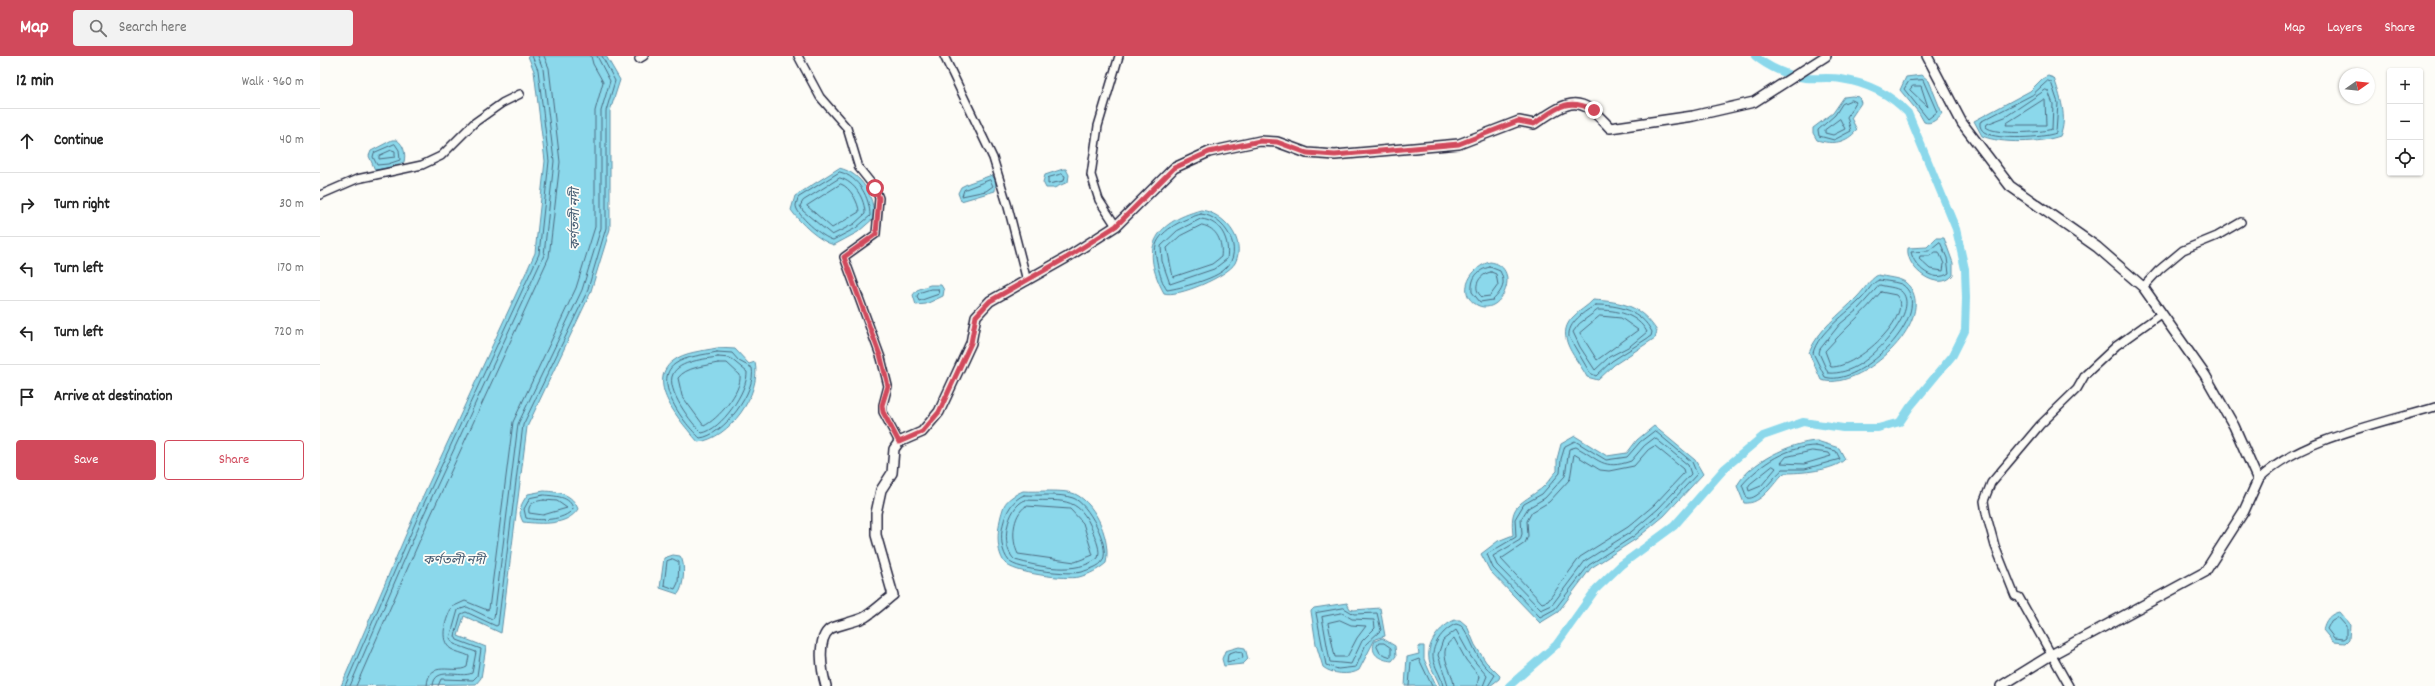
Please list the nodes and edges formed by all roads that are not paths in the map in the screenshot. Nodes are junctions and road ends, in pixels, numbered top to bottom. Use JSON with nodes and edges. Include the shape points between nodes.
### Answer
{"nodes":[{"id":1,"x":798,"y":56,"type":"edge"},
{"id":2,"x":944,"y":56,"type":"edge"},
{"id":3,"x":1119,"y":56,"type":"edge"},
{"id":4,"x":1826,"y":56,"type":"edge"},
{"id":5,"x":1927,"y":56,"type":"edge"},
{"id":6,"x":520,"y":94,"type":"dead end"},
{"id":7,"x":320,"y":195,"type":"edge"},
{"id":8,"x":2241,"y":222,"type":"dead end"},
{"id":9,"x":1116,"y":226,"type":"junction"},
{"id":10,"x":1027,"y":281,"type":"junction"},
{"id":11,"x":2144,"y":287,"type":"junction"},
{"id":12,"x":2162,"y":313,"type":"junction"},
{"id":13,"x":2435,"y":407,"type":"edge"},
{"id":14,"x":899,"y":442,"type":"junction"},
{"id":15,"x":2258,"y":480,"type":"junction"},
{"id":16,"x":2051,"y":655,"type":"junction"},
{"id":17,"x":826,"y":686,"type":"edge"},
{"id":18,"x":2001,"y":686,"type":"edge"},
{"id":19,"x":2069,"y":686,"type":"edge"}],
"edges":[{"from":1,"to":14,"type":"street","via":[[820,98],[847,128],[859,168],[875,188],[879,198],[876,234],[844,257],[881,358],[888,386],[882,405],[883,412]]},
{"from":2,"to":10,"type":"street","via":[[993,158]]},
{"from":3,"to":9,"type":"street","via":[[1098,126],[1091,175],[1098,200]]},
{"from":4,"to":9,"type":"street","via":[[1754,102],[1693,116],[1610,128],[1594,110],[1579,103],[1561,106],[1534,124],[1518,121],[1459,144],[1335,155],[1307,153],[1277,142],[1260,141],[1209,152],[1174,168]]},
{"from":5,"to":11,"type":"street","via":[[1962,123],[2010,186],[2097,247]]},
{"from":6,"to":7,"type":"street","via":[[474,123],[441,156],[422,165],[357,180]]},
{"from":8,"to":11,"type":"street","via":[[2217,236],[2183,250],[2159,270]]},
{"from":9,"to":10,"type":"street"},
{"from":10,"to":14,"type":"street","via":[[990,301],[976,316],[971,343],[939,412],[922,432]]},
{"from":11,"to":12,"type":"street"},
{"from":12,"to":15,"type":"street","via":[[2216,395],[2251,461]]},
{"from":12,"to":16,"type":"street","via":[[2116,346],[2086,375],[2077,389],[2040,425],[2000,471],[1991,483],[1984,501],[1996,546],[2015,596],[2019,597]]},
{"from":13,"to":15,"type":"street","via":[[2328,439],[2284,458]]},
{"from":14,"to":17,"type":"street","via":[[894,449],[892,473],[881,490],[876,513],[876,535],[893,595],[866,616],[831,628],[825,635],[822,673]]},
{"from":15,"to":16,"type":"street","via":[[2244,511],[2205,572]]},
{"from":16,"to":18,"type":"street"},
{"from":16,"to":19,"type":"street"}]}
